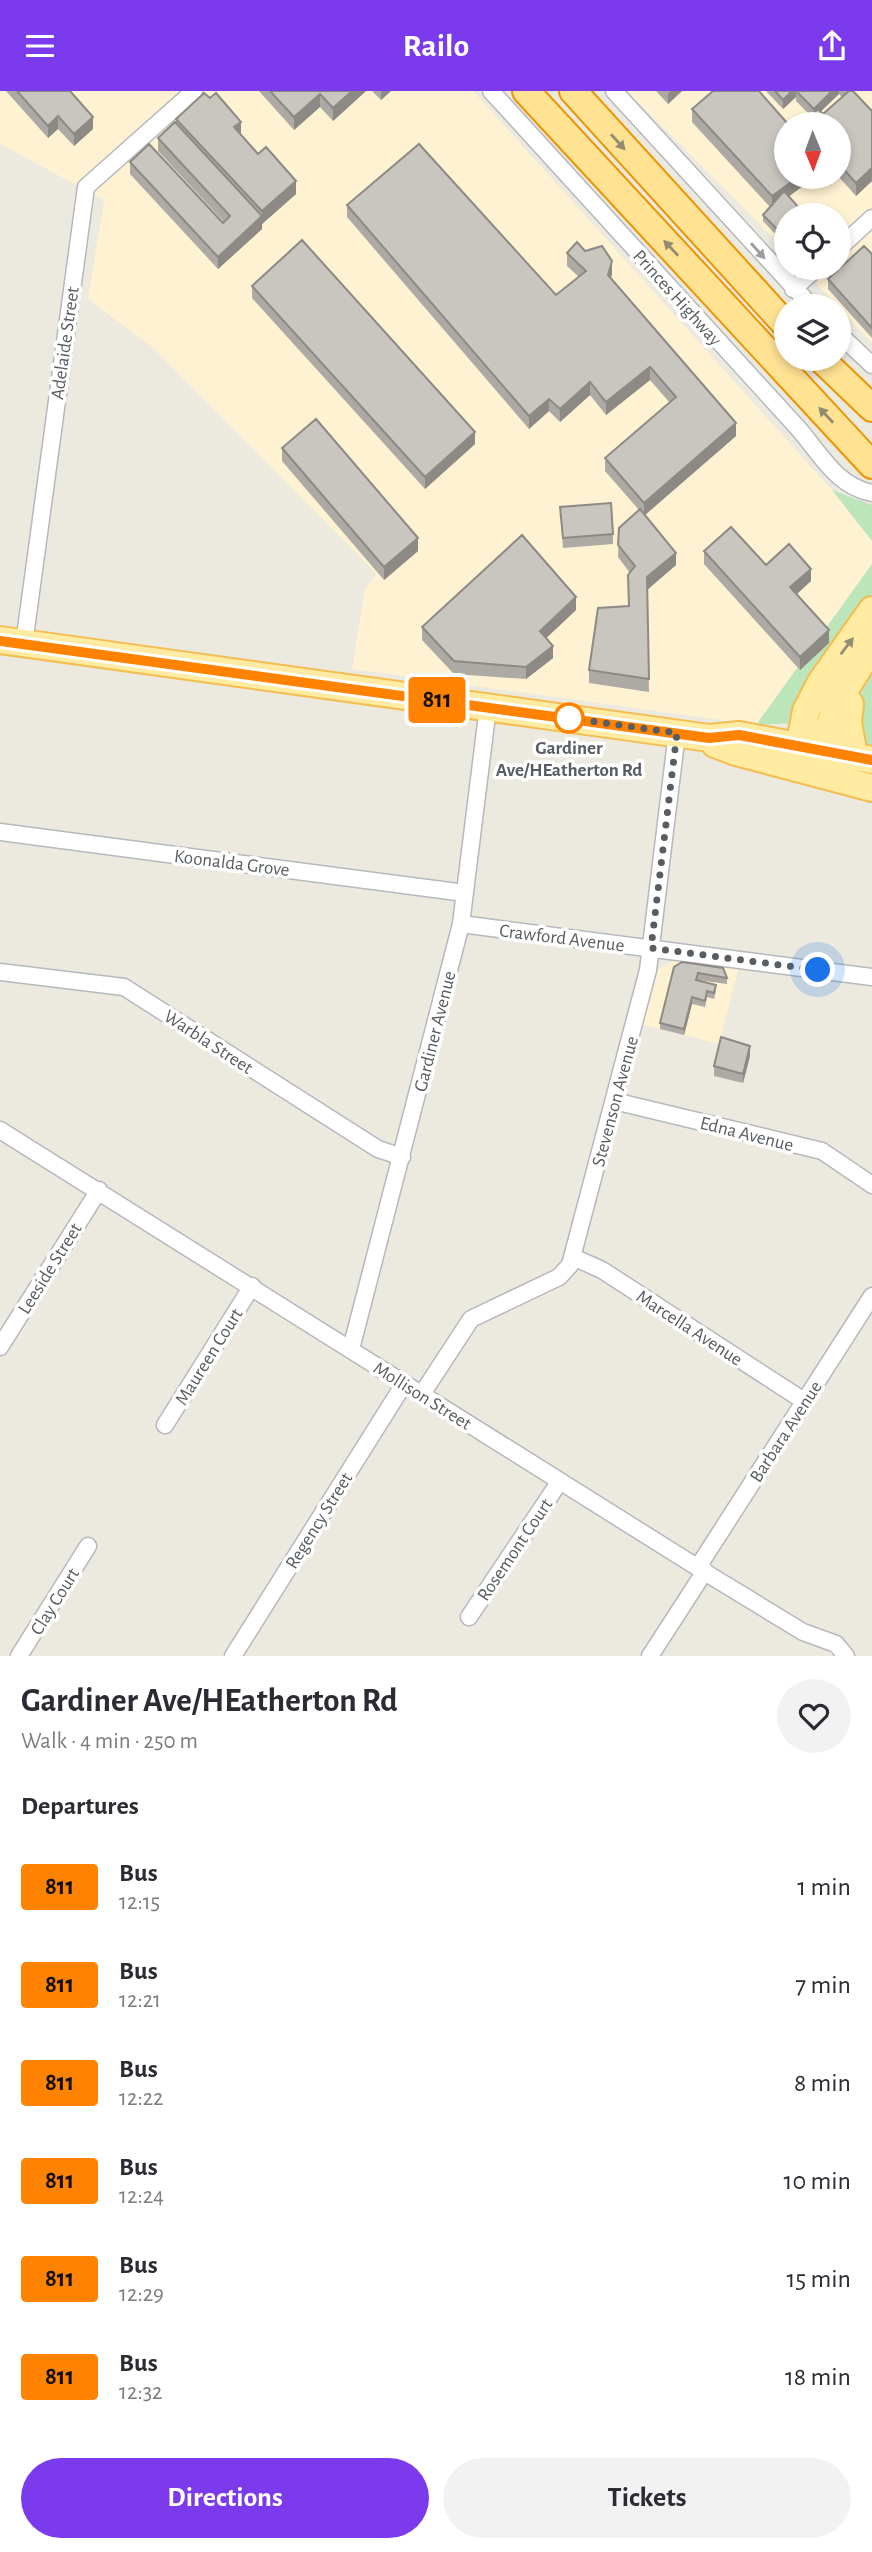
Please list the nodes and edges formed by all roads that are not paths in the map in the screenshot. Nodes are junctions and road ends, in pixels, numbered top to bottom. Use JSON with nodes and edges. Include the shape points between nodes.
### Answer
{"nodes":[{"id":1,"x":194,"y":91,"type":"edge"},
{"id":2,"x":491,"y":91,"type":"edge"},
{"id":3,"x":526,"y":91,"type":"edge"},
{"id":4,"x":573,"y":91,"type":"edge"},
{"id":5,"x":614,"y":91,"type":"edge"},
{"id":6,"x":872,"y":218,"type":"edge"},
{"id":7,"x":851,"y":237,"type":"edge"},
{"id":8,"x":803,"y":280,"type":"edge"},
{"id":9,"x":793,"y":289,"type":"junction"},
{"id":10,"x":798,"y":294,"type":"edge"},
{"id":11,"x":774,"y":312,"type":"edge"},
{"id":12,"x":851,"y":345,"type":"edge"},
{"id":13,"x":872,"y":365,"type":"edge"},
{"id":14,"x":833,"y":371,"type":"edge"},
{"id":15,"x":872,"y":408,"type":"edge"},
{"id":16,"x":872,"y":465,"type":"edge"},
{"id":17,"x":872,"y":493,"type":"edge"},
{"id":18,"x":872,"y":610,"type":"edge"},
{"id":19,"x":12,"y":642,"type":"edge"},
{"id":20,"x":872,"y":646,"type":"edge"},
{"id":21,"x":842,"y":693,"type":"junction"},
{"id":22,"x":488,"y":706,"type":"junction"},
{"id":23,"x":677,"y":733,"type":"junction"},
{"id":24,"x":863,"y":758,"type":"edge"},
{"id":25,"x":808,"y":759,"type":"junction"},
{"id":26,"x":872,"y":788,"type":"edge"},
{"id":27,"x":0,"y":832,"type":"edge"},
{"id":28,"x":465,"y":893,"type":"junction"},
{"id":29,"x":461,"y":924,"type":"junction"},
{"id":30,"x":651,"y":948,"type":"junction"},
{"id":31,"x":0,"y":972,"type":"edge"},
{"id":32,"x":872,"y":977,"type":"edge"},
{"id":33,"x":614,"y":1101,"type":"junction"},
{"id":34,"x":0,"y":1130,"type":"edge"},
{"id":35,"x":402,"y":1157,"type":"junction"},
{"id":36,"x":872,"y":1185,"type":"edge"},
{"id":37,"x":99,"y":1190,"type":"junction"},
{"id":38,"x":573,"y":1257,"type":"junction"},
{"id":39,"x":252,"y":1286,"type":"junction"},
{"id":40,"x":872,"y":1296,"type":"edge"},
{"id":41,"x":0,"y":1347,"type":"edge"},
{"id":42,"x":351,"y":1349,"type":"junction"},
{"id":43,"x":404,"y":1384,"type":"junction"},
{"id":44,"x":422,"y":1394,"type":"junction"},
{"id":45,"x":804,"y":1401,"type":"junction"},
{"id":46,"x":164,"y":1425,"type":"dead end"},
{"id":47,"x":560,"y":1481,"type":"junction"},
{"id":48,"x":88,"y":1546,"type":"dead end"},
{"id":49,"x":702,"y":1569,"type":"junction"},
{"id":50,"x":468,"y":1617,"type":"dead end"},
{"id":51,"x":19,"y":1656,"type":"edge"},
{"id":52,"x":233,"y":1656,"type":"edge"},
{"id":53,"x":650,"y":1656,"type":"edge"},
{"id":54,"x":846,"y":1656,"type":"edge"}],
"edges":[{"from":1,"to":19,"type":"street","name":"Adelaide Street","via":[[86,187]]},
{"from":2,"to":17,"type":"street","name":"Princes Highway","via":[[848,486]]},
{"from":16,"to":3,"type":"highway","name":"Princes Highway","one_way":true},
{"from":4,"to":11,"type":"highway","one_way":true},
{"from":5,"to":9,"type":"street","one_way":true},
{"from":6,"to":7,"type":"street"},
{"from":8,"to":9,"type":"street"},
{"from":9,"to":10,"type":"street"},
{"from":12,"to":13,"type":"street"},
{"from":14,"to":15,"type":"highway"},
{"from":25,"to":18,"type":"main road","one_way":true,"via":[[806,711]]},
{"from":19,"to":22,"type":"main road"},
{"from":20,"to":21,"type":"main road"},
{"from":21,"to":24,"type":"main road","via":[[850,703],[848,722]]},
{"from":21,"to":25,"type":"main road"},
{"from":22,"to":23,"type":"main road"},
{"from":22,"to":28,"type":"street","name":"Gardiner Avenue"},
{"from":23,"to":25,"type":"main road","via":[[709,738],[739,735]]},
{"from":23,"to":30,"type":"street","name":"Stevenson Avenue"},
{"from":24,"to":25,"type":"main road"},
{"from":25,"to":26,"type":"main road"},
{"from":27,"to":28,"type":"street","name":"Koonalda Grove"},
{"from":28,"to":29,"type":"street","name":"Gardiner Avenue"},
{"from":29,"to":30,"type":"street","name":"Crawford Avenue"},
{"from":29,"to":35,"type":"street","name":"Gardiner Avenue"},
{"from":30,"to":32,"type":"street","name":"Crawford Avenue"},
{"from":30,"to":33,"type":"street","name":"Stevenson Avenue"},
{"from":31,"to":35,"type":"street","name":"Warbla Street","via":[[124,987],[378,1149]]},
{"from":33,"to":36,"type":"street","name":"Edna Avenue","via":[[822,1151]]},
{"from":33,"to":38,"type":"street","name":"Stevenson Avenue"},
{"from":34,"to":37,"type":"street","name":"Mollison Street"},
{"from":35,"to":42,"type":"street","name":"Gardiner Avenue"},
{"from":37,"to":39,"type":"street","name":"Mollison Street"},
{"from":37,"to":41,"type":"street","name":"Leeside Street"},
{"from":38,"to":44,"type":"street","name":"Stevenson Avenue","via":[[559,1277],[471,1319]]},
{"from":38,"to":45,"type":"street","name":"Marcella Avenue","via":[[602,1270]]},
{"from":39,"to":42,"type":"street","name":"Mollison Street"},
{"from":39,"to":46,"type":"street","name":"Maureen Court"},
{"from":40,"to":45,"type":"street","name":"Barbara Avenue"},
{"from":42,"to":43,"type":"street","name":"Mollison Street"},
{"from":43,"to":44,"type":"street","name":"Mollison Street"},
{"from":43,"to":52,"type":"street","name":"Regency Street"},
{"from":44,"to":47,"type":"street","name":"Mollison Street"},
{"from":45,"to":49,"type":"street","name":"Barbara Avenue"},
{"from":47,"to":49,"type":"street","name":"Mollison Street"},
{"from":47,"to":50,"type":"street","name":"Rosemont Court"},
{"from":48,"to":51,"type":"street","name":"Clay Court"},
{"from":49,"to":53,"type":"street","name":"Barbara Avenue"},
{"from":49,"to":54,"type":"street","name":"Mollison Street","via":[[803,1632],[836,1644]]}]}
